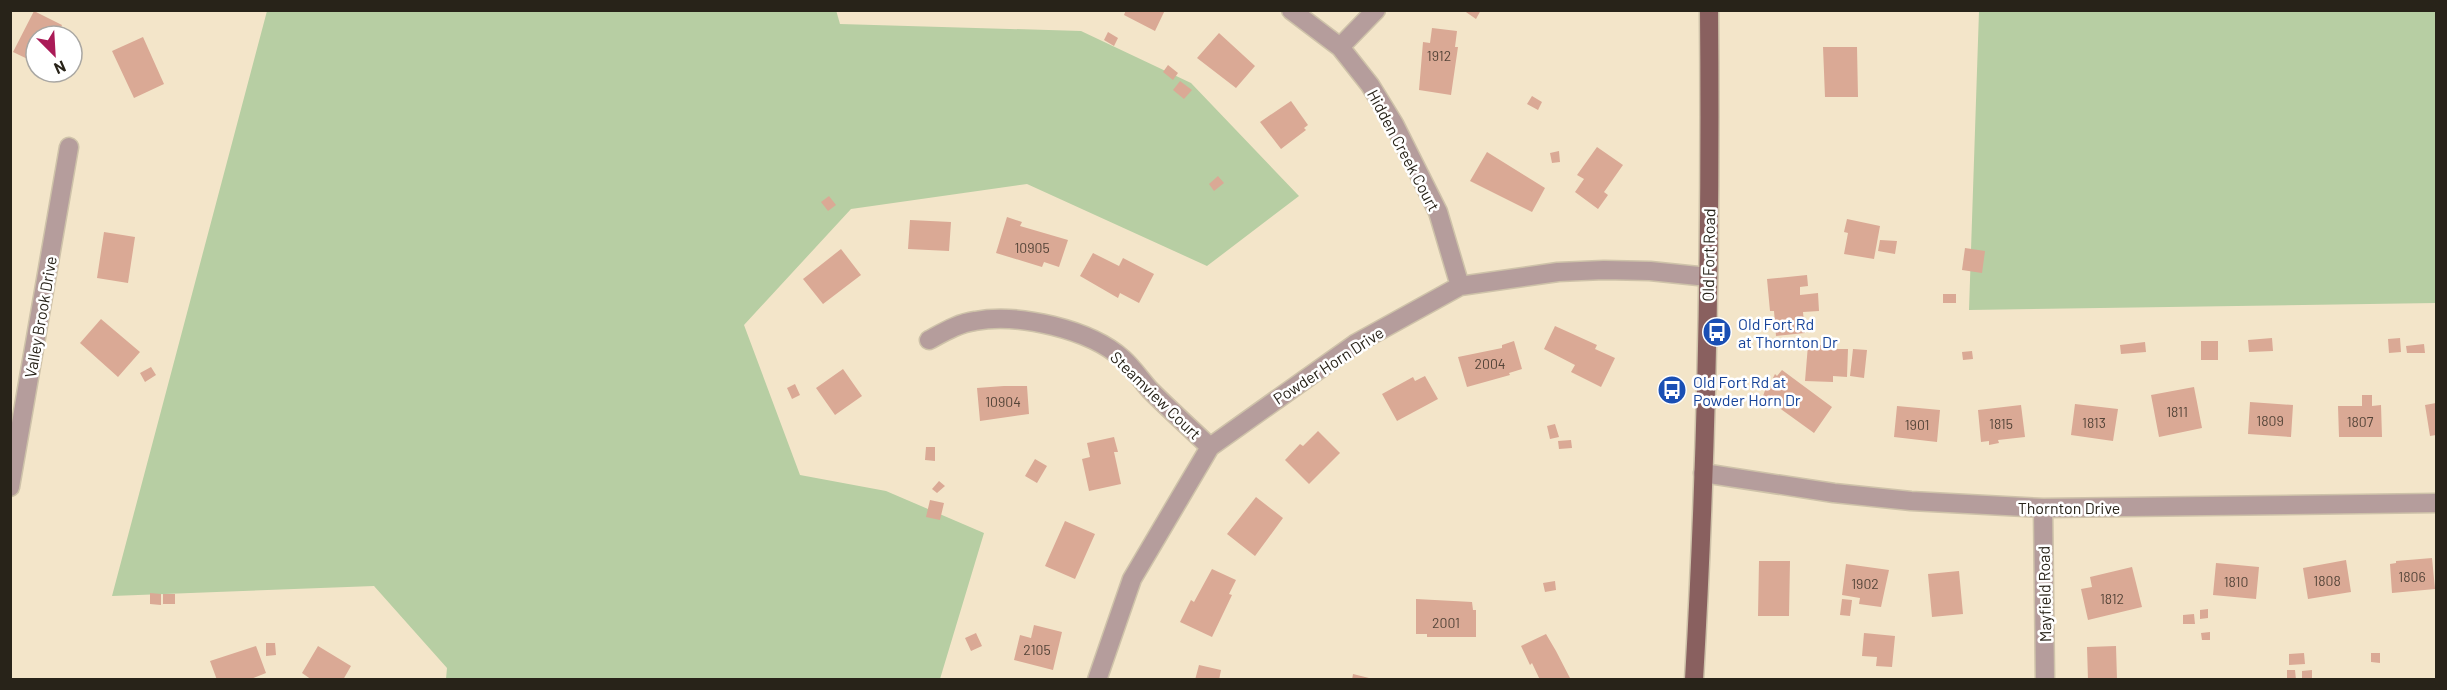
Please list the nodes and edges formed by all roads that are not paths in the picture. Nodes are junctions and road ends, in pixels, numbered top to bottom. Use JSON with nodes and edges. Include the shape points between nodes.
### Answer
{"nodes":[{"id":1,"x":1291,"y":10,"type":"edge"},
{"id":2,"x":1376,"y":10,"type":"edge"},
{"id":3,"x":1709,"y":10,"type":"edge"},
{"id":4,"x":1340,"y":47,"type":"junction"},
{"id":5,"x":69,"y":147,"type":"dead end"},
{"id":6,"x":1708,"y":277,"type":"junction"},
{"id":7,"x":1460,"y":286,"type":"junction"},
{"id":8,"x":929,"y":340,"type":"dead end"},
{"id":9,"x":1210,"y":447,"type":"junction"},
{"id":10,"x":1703,"y":473,"type":"junction"},
{"id":11,"x":10,"y":487,"type":"edge"},
{"id":12,"x":2436,"y":503,"type":"edge"},
{"id":13,"x":2043,"y":508,"type":"junction"},
{"id":14,"x":1097,"y":680,"type":"edge"},
{"id":15,"x":1694,"y":680,"type":"edge"},
{"id":16,"x":2045,"y":680,"type":"edge"}],
"edges":[{"from":1,"to":4,"type":"street","name":"Hidden Creek Court"},
{"from":2,"to":4,"type":"street"},
{"from":3,"to":6,"type":"main road","name":"Old Fort Road"},
{"from":4,"to":7,"type":"street","name":"Hidden Creek Court","via":[[1394,124],[1438,212]]},
{"from":5,"to":11,"type":"street","name":"Valley Brook Drive"},
{"from":6,"to":7,"type":"street","name":"Powder Horn Drive","via":[[1604,270],[1558,272]]},
{"from":6,"to":10,"type":"main road","name":"Old Fort Road"},
{"from":7,"to":9,"type":"street","name":"Powder Horn Drive","via":[[1354,344]]},
{"from":8,"to":9,"type":"street","name":"Steamview Court","via":[[975,321],[1033,320],[1063,329],[1105,346],[1122,358]]},
{"from":9,"to":14,"type":"street","name":"Powder Horn Drive","via":[[1132,579]]},
{"from":10,"to":13,"type":"street","name":"Thornton Drive","via":[[1911,501]]},
{"from":10,"to":15,"type":"main road","name":"Old Fort Road"},
{"from":12,"to":13,"type":"street","name":"Thornton Drive"},
{"from":13,"to":16,"type":"street","name":"Mayfield Road"}]}
